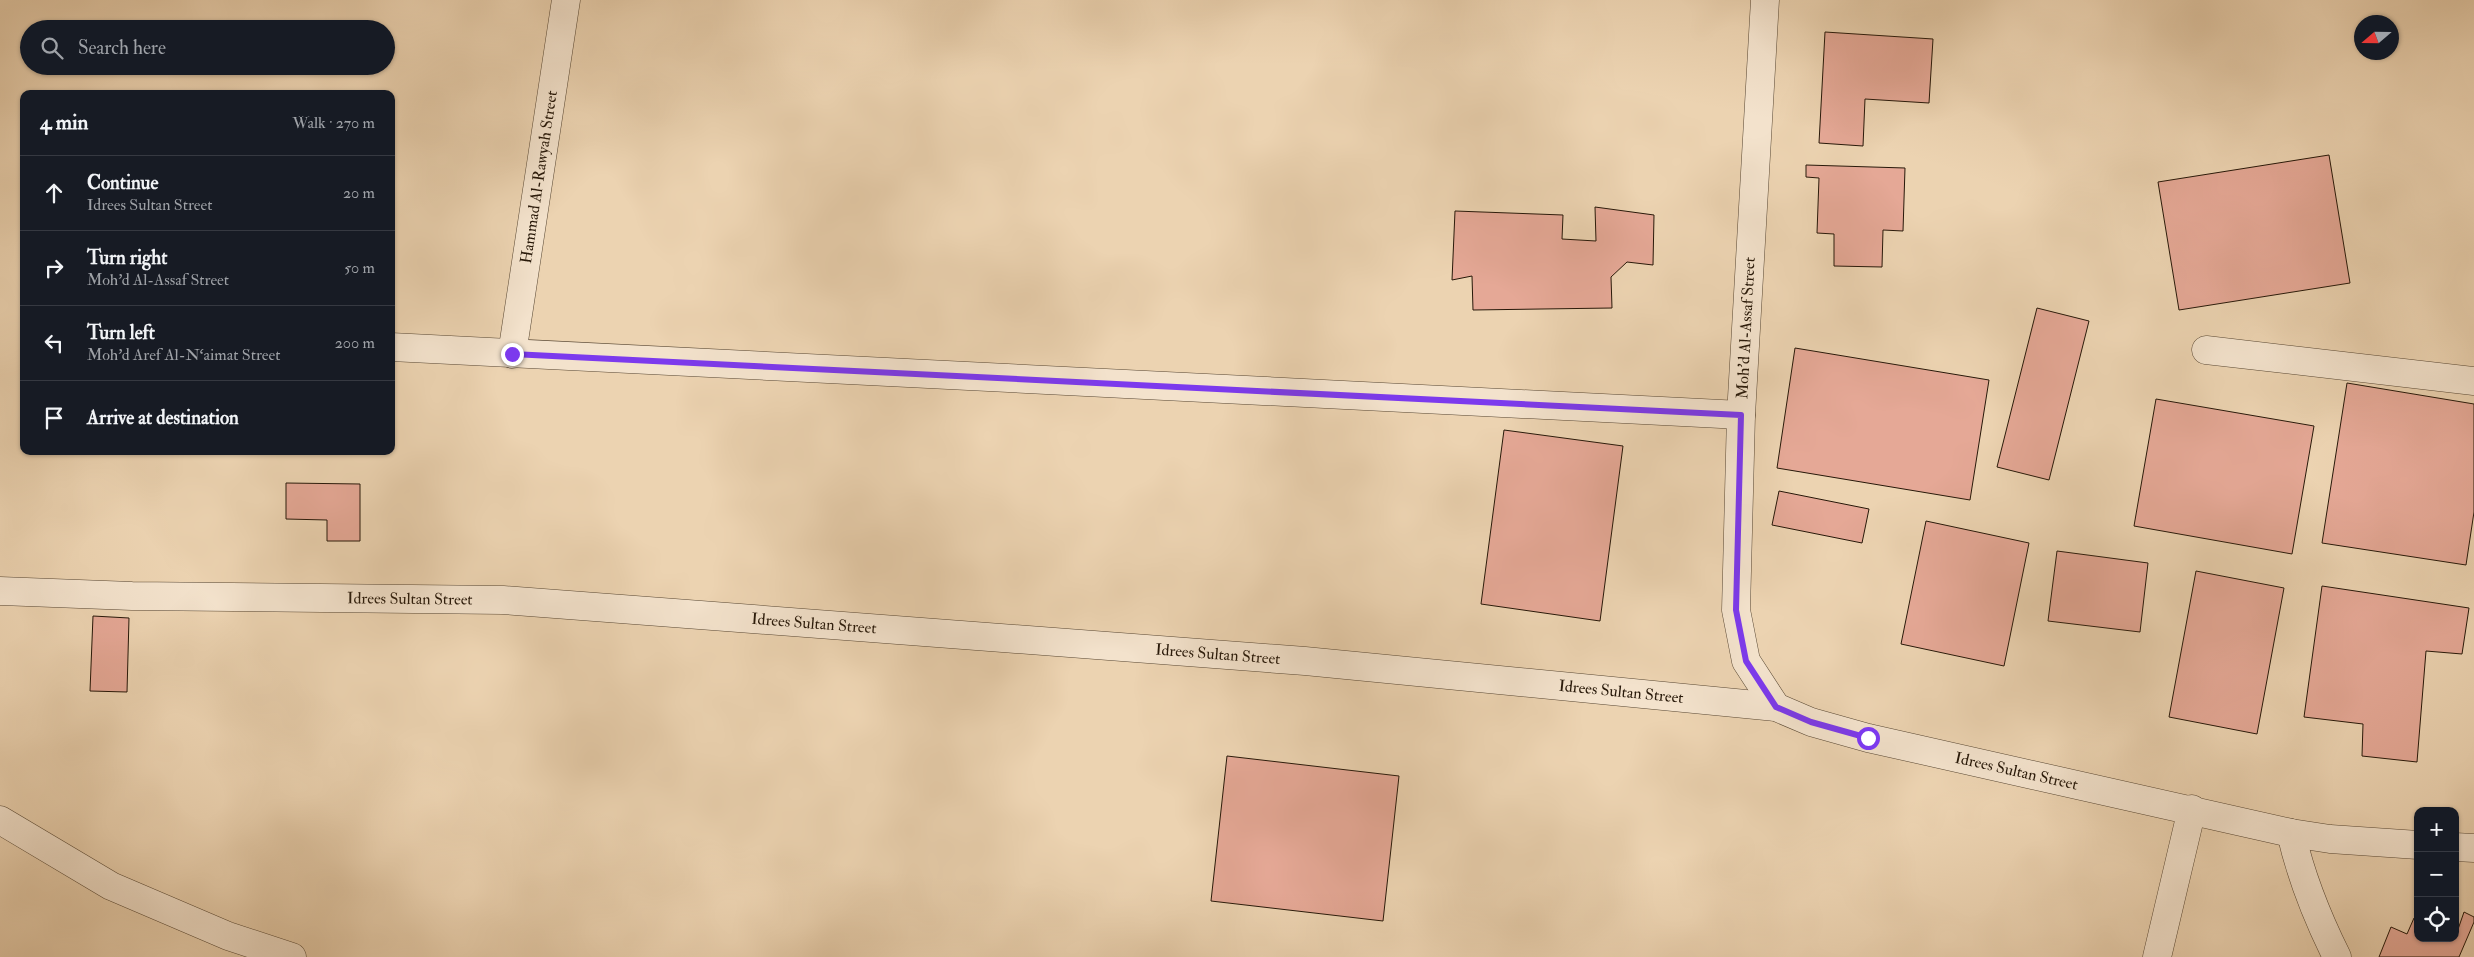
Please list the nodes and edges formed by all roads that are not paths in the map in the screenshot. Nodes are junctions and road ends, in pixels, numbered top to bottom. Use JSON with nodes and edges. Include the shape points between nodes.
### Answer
{"nodes":[{"id":1,"x":566,"y":0,"type":"edge"},
{"id":2,"x":1765,"y":0,"type":"edge"},
{"id":3,"x":395,"y":347,"type":"edge"},
{"id":4,"x":2206,"y":350,"type":"dead end"},
{"id":5,"x":512,"y":354,"type":"junction"},
{"id":6,"x":2474,"y":381,"type":"edge"},
{"id":7,"x":1741,"y":415,"type":"junction"},
{"id":8,"x":0,"y":592,"type":"edge"},
{"id":9,"x":1776,"y":707,"type":"junction"},
{"id":10,"x":2192,"y":809,"type":"junction"},
{"id":11,"x":0,"y":820,"type":"edge"},
{"id":12,"x":2291,"y":833,"type":"junction"},
{"id":13,"x":2414,"y":845,"type":"edge"},
{"id":14,"x":2459,"y":847,"type":"edge"},
{"id":15,"x":2474,"y":848,"type":"edge"},
{"id":16,"x":223,"y":947,"type":"edge"},
{"id":17,"x":292,"y":957,"type":"edge"},
{"id":18,"x":2157,"y":957,"type":"edge"},
{"id":19,"x":2337,"y":957,"type":"edge"}],
"edges":[{"from":1,"to":5,"type":"street","name":"Hammad Al-Rawyah Street"},
{"from":2,"to":7,"type":"street","name":"Moh'd Al-Assaf Street"},
{"from":3,"to":5,"type":"street"},
{"from":4,"to":6,"type":"street"},
{"from":5,"to":7,"type":"street"},
{"from":7,"to":9,"type":"street","name":"Moh'd Al-Assaf Street","via":[[1736,610],[1746,661]]},
{"from":8,"to":9,"type":"street","name":"Idrees Sultan Street","via":[[503,600],[1305,661]]},
{"from":9,"to":10,"type":"street","name":"Idrees Sultan Street","via":[[1811,722],[1868,738]]},
{"from":10,"to":12,"type":"street","name":"Idrees Sultan Street"},
{"from":10,"to":18,"type":"street"},
{"from":11,"to":16,"type":"street","via":[[110,886]]},
{"from":12,"to":13,"type":"street","name":"Idrees Sultan Street"},
{"from":12,"to":19,"type":"street","via":[[2299,868]]},
{"from":14,"to":15,"type":"street"},
{"from":16,"to":17,"type":"street"}]}
